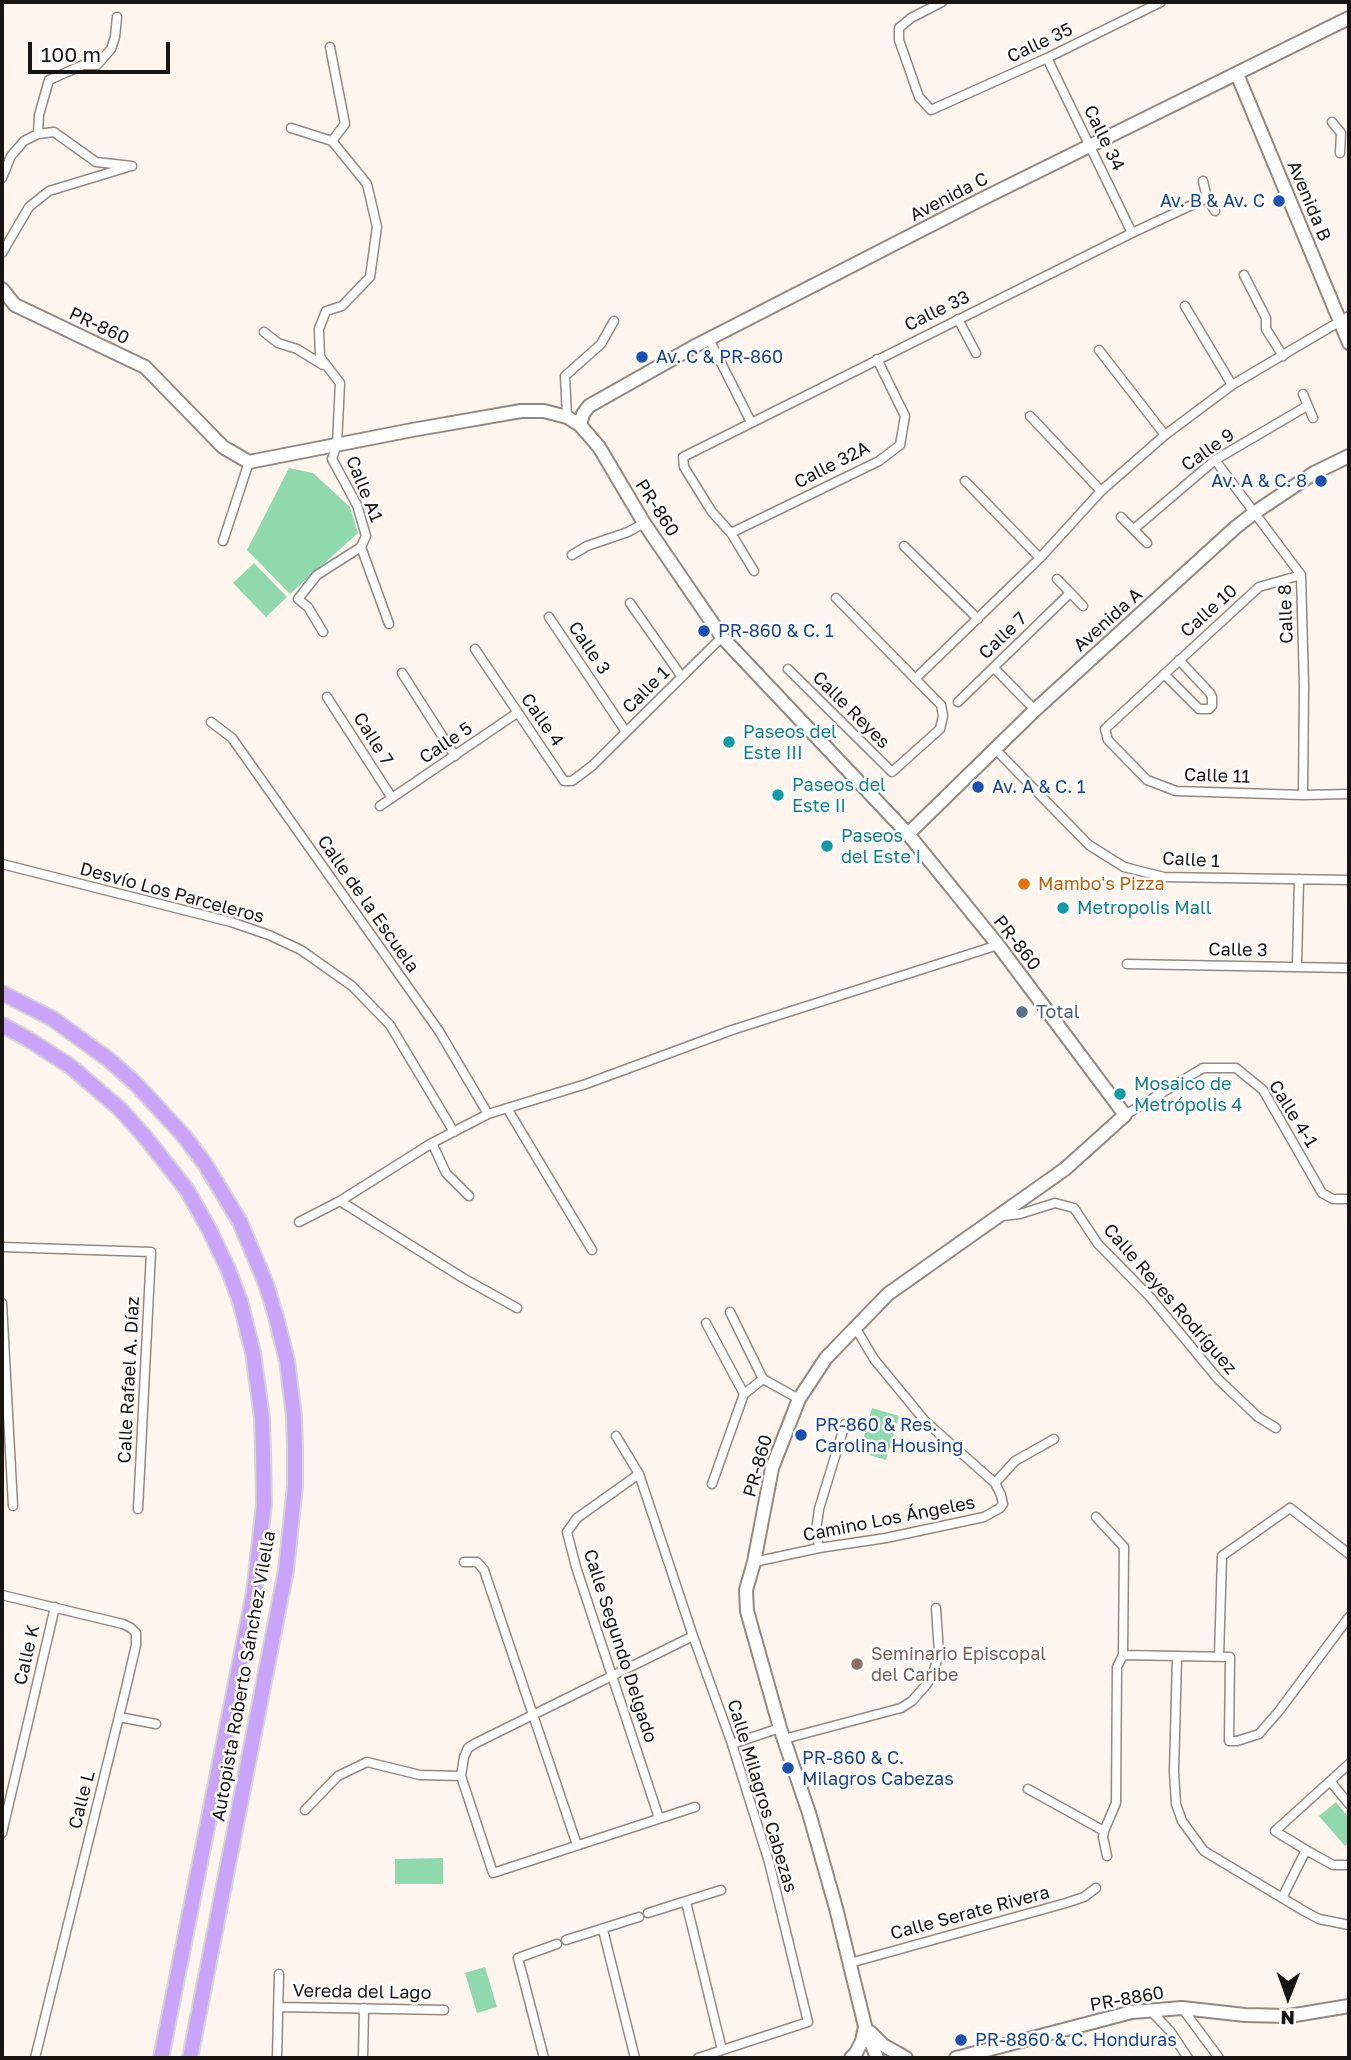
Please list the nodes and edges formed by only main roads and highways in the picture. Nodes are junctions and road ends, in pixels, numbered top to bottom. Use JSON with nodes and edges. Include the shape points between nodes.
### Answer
{"nodes":[{"id":1,"x":2,"y":993,"type":"edge"},
{"id":2,"x":2,"y":1025,"type":"edge"},
{"id":3,"x":162,"y":2058,"type":"edge"},
{"id":4,"x":190,"y":2058,"type":"edge"}],
"edges":[{"from":1,"to":4,"type":"highway","name":"Autopista Roberto Sánchez Vilella","via":[[53,1019],[108,1059],[184,1136],[240,1222],[266,1284],[286,1361],[296,1451],[286,1570]]},
{"from":2,"to":3,"type":"highway","name":"Autopista Roberto Sánchez Vilella","via":[[70,1066],[120,1109],[187,1190],[228,1269],[253,1353],[262,1418],[264,1504],[254,1592]]}]}
